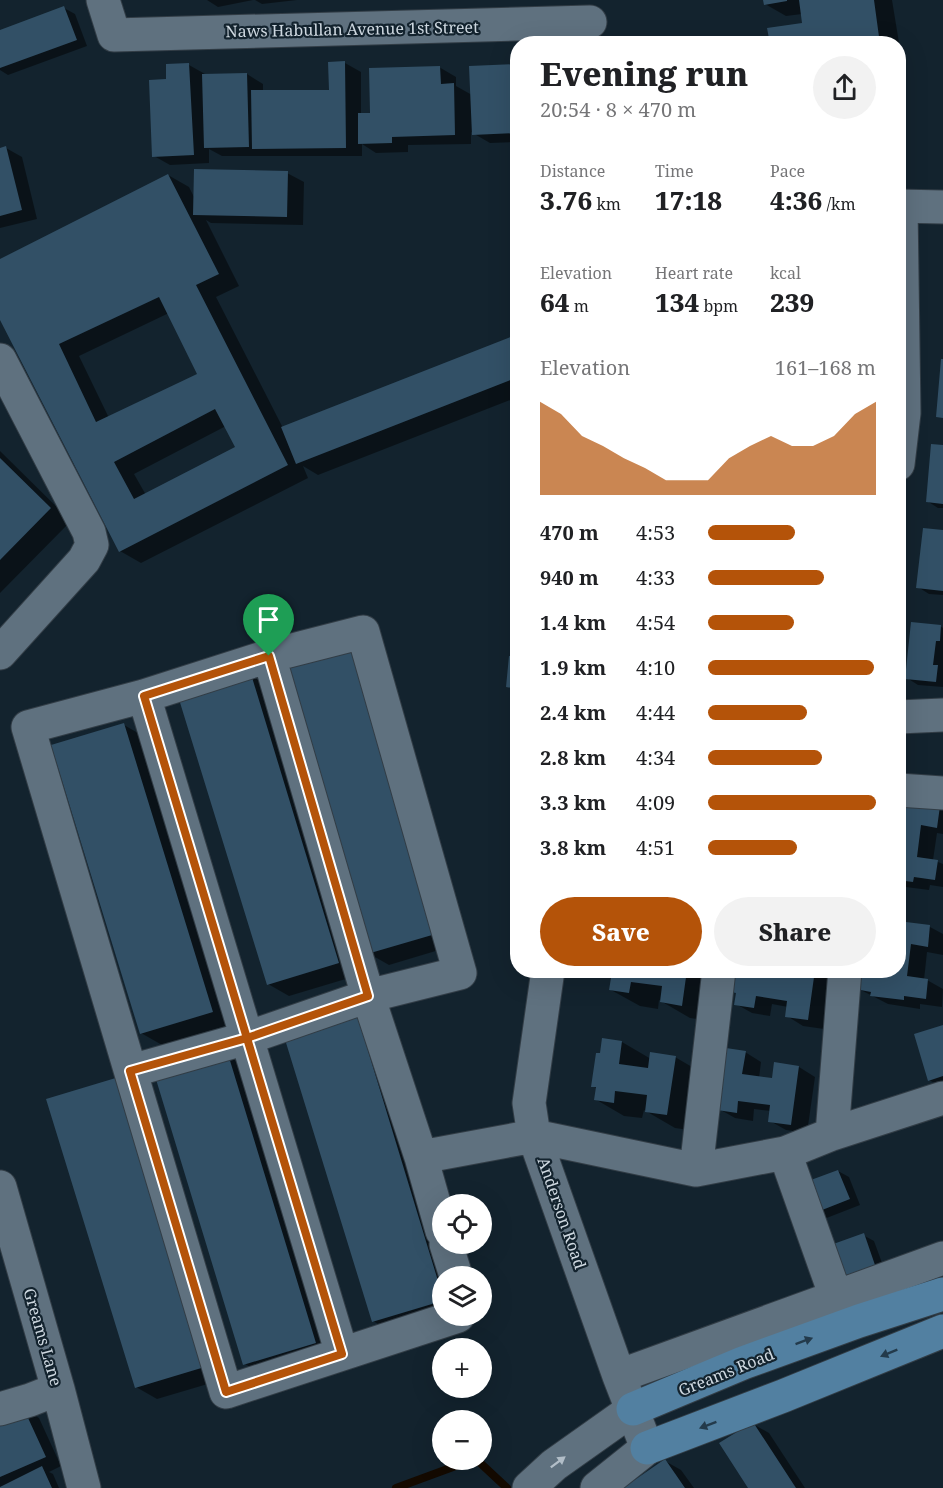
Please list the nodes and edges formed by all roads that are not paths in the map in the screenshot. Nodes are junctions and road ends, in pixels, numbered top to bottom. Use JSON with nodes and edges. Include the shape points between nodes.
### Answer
{"nodes":[{"id":1,"x":103,"y":0,"type":"edge"},
{"id":2,"x":590,"y":22,"type":"edge"},
{"id":3,"x":906,"y":206,"type":"edge"},
{"id":4,"x":943,"y":207,"type":"edge"},
{"id":5,"x":0,"y":360,"type":"edge"},
{"id":6,"x":0,"y":653,"type":"edge"},
{"id":7,"x":269,"y":656,"type":"junction"},
{"id":8,"x":144,"y":696,"type":"junction"},
{"id":9,"x":943,"y":714,"type":"edge"},
{"id":10,"x":906,"y":716,"type":"edge"},
{"id":11,"x":906,"y":791,"type":"edge"},
{"id":12,"x":943,"y":793,"type":"edge"},
{"id":13,"x":547,"y":978,"type":"edge"},
{"id":14,"x":717,"y":978,"type":"edge"},
{"id":15,"x":844,"y":978,"type":"edge"},
{"id":16,"x":368,"y":996,"type":"junction"},
{"id":17,"x":247,"y":1038,"type":"junction"},
{"id":18,"x":130,"y":1071,"type":"junction"},
{"id":19,"x":943,"y":1098,"type":"edge"},
{"id":20,"x":832,"y":1134,"type":"junction"},
{"id":21,"x":534,"y":1136,"type":"junction"},
{"id":22,"x":785,"y":1153,"type":"junction"},
{"id":23,"x":421,"y":1157,"type":"junction"},
{"id":24,"x":696,"y":1170,"type":"junction"},
{"id":25,"x":432,"y":1196,"type":"edge"},
{"id":26,"x":2,"y":1200,"type":"edge"},
{"id":27,"x":943,"y":1258,"type":"edge"},
{"id":28,"x":943,"y":1294,"type":"edge"},
{"id":29,"x":836,"y":1297,"type":"junction"},
{"id":30,"x":432,"y":1325,"type":"edge"},
{"id":31,"x":943,"y":1331,"type":"edge"},
{"id":32,"x":342,"y":1354,"type":"junction"},
{"id":33,"x":619,"y":1376,"type":"junction"},
{"id":34,"x":58,"y":1389,"type":"junction"},
{"id":35,"x":633,"y":1409,"type":"junction"},
{"id":36,"x":0,"y":1410,"type":"edge"},
{"id":37,"x":647,"y":1448,"type":"junction"},
{"id":38,"x":84,"y":1488,"type":"edge"},
{"id":39,"x":529,"y":1488,"type":"edge"},
{"id":40,"x":597,"y":1488,"type":"edge"}],
"edges":[{"from":1,"to":2,"type":"street","name":"Naws Habullan Avenue 1st Street","via":[[114,35]]},
{"from":3,"to":4,"type":"street"},
{"from":5,"to":6,"type":"street","via":[[89,532],[92,545],[84,560]]},
{"from":7,"to":8,"type":"street"},
{"from":7,"to":16,"type":"street"},
{"from":7,"to":16,"type":"street","via":[[363,632],[460,973]]},
{"from":8,"to":17,"type":"street"},
{"from":8,"to":18,"type":"street","via":[[28,727]]},
{"from":9,"to":10,"type":"street"},
{"from":11,"to":12,"type":"street"},
{"from":13,"to":21,"type":"street","name":"Anderson Road","via":[[529,1103]]},
{"from":14,"to":24,"type":"street"},
{"from":15,"to":20,"type":"street"},
{"from":16,"to":17,"type":"street"},
{"from":16,"to":23,"type":"street"},
{"from":17,"to":18,"type":"street"},
{"from":17,"to":32,"type":"street"},
{"from":18,"to":32,"type":"street","via":[[226,1392]]},
{"from":19,"to":20,"type":"street"},
{"from":20,"to":22,"type":"street"},
{"from":21,"to":23,"type":"street"},
{"from":21,"to":24,"type":"street"},
{"from":21,"to":33,"type":"street","name":"Anderson Road"},
{"from":22,"to":24,"type":"street"},
{"from":22,"to":29,"type":"street"},
{"from":23,"to":25,"type":"street"},
{"from":26,"to":34,"type":"street","name":"Greams Lane"},
{"from":27,"to":29,"type":"street"},
{"from":35,"to":28,"type":"main road","name":"Greams Road","one_way":true,"via":[[743,1363]]},
{"from":29,"to":33,"type":"street"},
{"from":30,"to":32,"type":"street"},
{"from":31,"to":37,"type":"main road","one_way":true},
{"from":33,"to":35,"type":"street","name":"Anderson Road"},
{"from":34,"to":36,"type":"street"},
{"from":34,"to":38,"type":"street","name":"Greams Lane"},
{"from":35,"to":37,"type":"street","name":"Anderson Road"},
{"from":39,"to":35,"type":"street","name":"Greams Road","one_way":true,"via":[[554,1465]]},
{"from":37,"to":40,"type":"street"}]}
